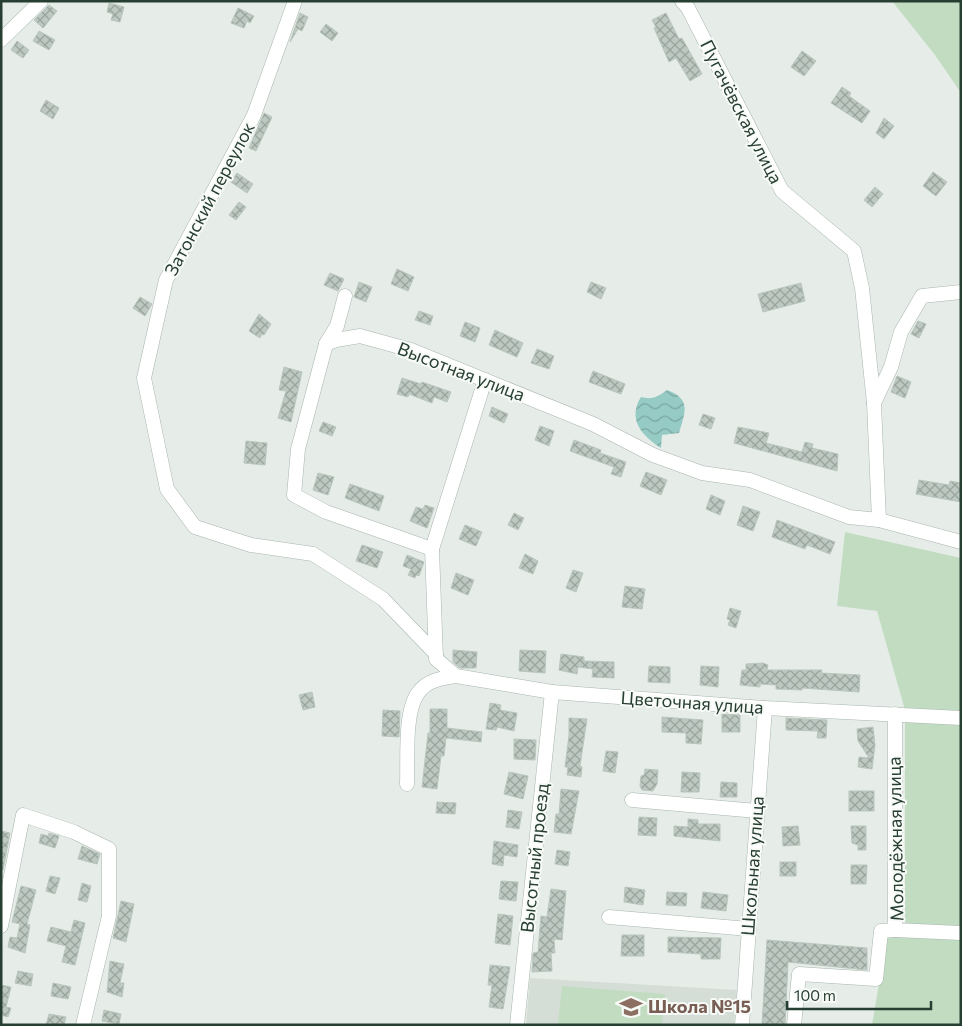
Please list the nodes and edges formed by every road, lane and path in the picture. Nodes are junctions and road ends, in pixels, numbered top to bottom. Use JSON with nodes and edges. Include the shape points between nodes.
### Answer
{"nodes":[{"id":1,"x":41,"y":1,"type":"edge"},
{"id":2,"x":295,"y":1,"type":"edge"},
{"id":3,"x":682,"y":1,"type":"edge"},
{"id":4,"x":1,"y":40,"type":"edge"},
{"id":5,"x":961,"y":292,"type":"edge"},
{"id":6,"x":345,"y":296,"type":"dead end"},
{"id":7,"x":326,"y":344,"type":"junction"},
{"id":8,"x":485,"y":380,"type":"junction"},
{"id":9,"x":874,"y":403,"type":"junction"},
{"id":10,"x":879,"y":520,"type":"junction"},
{"id":11,"x":961,"y":542,"type":"edge"},
{"id":12,"x":432,"y":549,"type":"junction"},
{"id":13,"x":436,"y":654,"type":"junction"},
{"id":14,"x":456,"y":676,"type":"junction"},
{"id":15,"x":552,"y":692,"type":"junction"},
{"id":16,"x":765,"y":708,"type":"junction"},
{"id":17,"x":894,"y":714,"type":"junction"},
{"id":18,"x":961,"y":718,"type":"edge"},
{"id":19,"x":407,"y":784,"type":"dead end"},
{"id":20,"x":632,"y":800,"type":"dead end"},
{"id":21,"x":757,"y":811,"type":"junction"},
{"id":22,"x":609,"y":917,"type":"dead end"},
{"id":23,"x":1,"y":926,"type":"edge"},
{"id":24,"x":749,"y":929,"type":"junction"},
{"id":25,"x":895,"y":930,"type":"junction"},
{"id":26,"x":961,"y":933,"type":"edge"},
{"id":27,"x":83,"y":1025,"type":"edge"},
{"id":28,"x":517,"y":1025,"type":"edge"},
{"id":29,"x":742,"y":1025,"type":"edge"},
{"id":30,"x":794,"y":1025,"type":"edge"}],
"edges":[{"from":1,"to":4,"type":"street"},
{"from":2,"to":13,"type":"street","name":"Затонский переулок","via":[[254,115],[166,280],[144,378],[167,489],[195,527],[251,545],[312,554],[383,599]]},
{"from":3,"to":9,"type":"street","name":"Пугачёвская улица","via":[[782,191],[854,251],[862,288]]},
{"from":5,"to":9,"type":"street","name":"Пугачёвская улица","via":[[922,296],[901,332],[891,367]]},
{"from":6,"to":7,"type":"street","via":[[336,326]]},
{"from":7,"to":8,"type":"street","name":"Высотная улица","via":[[360,336],[411,350]]},
{"from":7,"to":12,"type":"street","via":[[298,449],[294,495],[326,512]]},
{"from":8,"to":10,"type":"street","name":"Высотная улица","via":[[593,424],[653,455],[702,473],[750,480],[849,517]]},
{"from":8,"to":12,"type":"street"},
{"from":9,"to":10,"type":"street","name":"Пугачёвская улица"},
{"from":10,"to":11,"type":"street","name":"Высотная улица"},
{"from":12,"to":13,"type":"street"},
{"from":13,"to":14,"type":"street","via":[[436,659]]},
{"from":14,"to":15,"type":"street","name":"Цветочная улица"},
{"from":14,"to":19,"type":"street","via":[[436,679],[418,692],[410,713]]},
{"from":15,"to":16,"type":"street","name":"Цветочная улица"},
{"from":15,"to":28,"type":"street","name":"Высотный проезд"},
{"from":16,"to":17,"type":"street","name":"Цветочная улица"},
{"from":16,"to":21,"type":"street","name":"Школьная улица"},
{"from":17,"to":18,"type":"street","name":"Цветочная улица"},
{"from":17,"to":25,"type":"street","name":"Молодёжная улица"},
{"from":20,"to":21,"type":"street"},
{"from":21,"to":24,"type":"street","name":"Школьная улица"},
{"from":22,"to":24,"type":"street"},
{"from":23,"to":27,"type":"street","via":[[23,815],[74,832],[109,849],[108,916]]},
{"from":24,"to":29,"type":"street","name":"Школьная улица"},
{"from":25,"to":26,"type":"street","name":"Молодёжная улица"},
{"from":25,"to":30,"type":"street","via":[[881,931],[876,979],[799,974]]}]}
